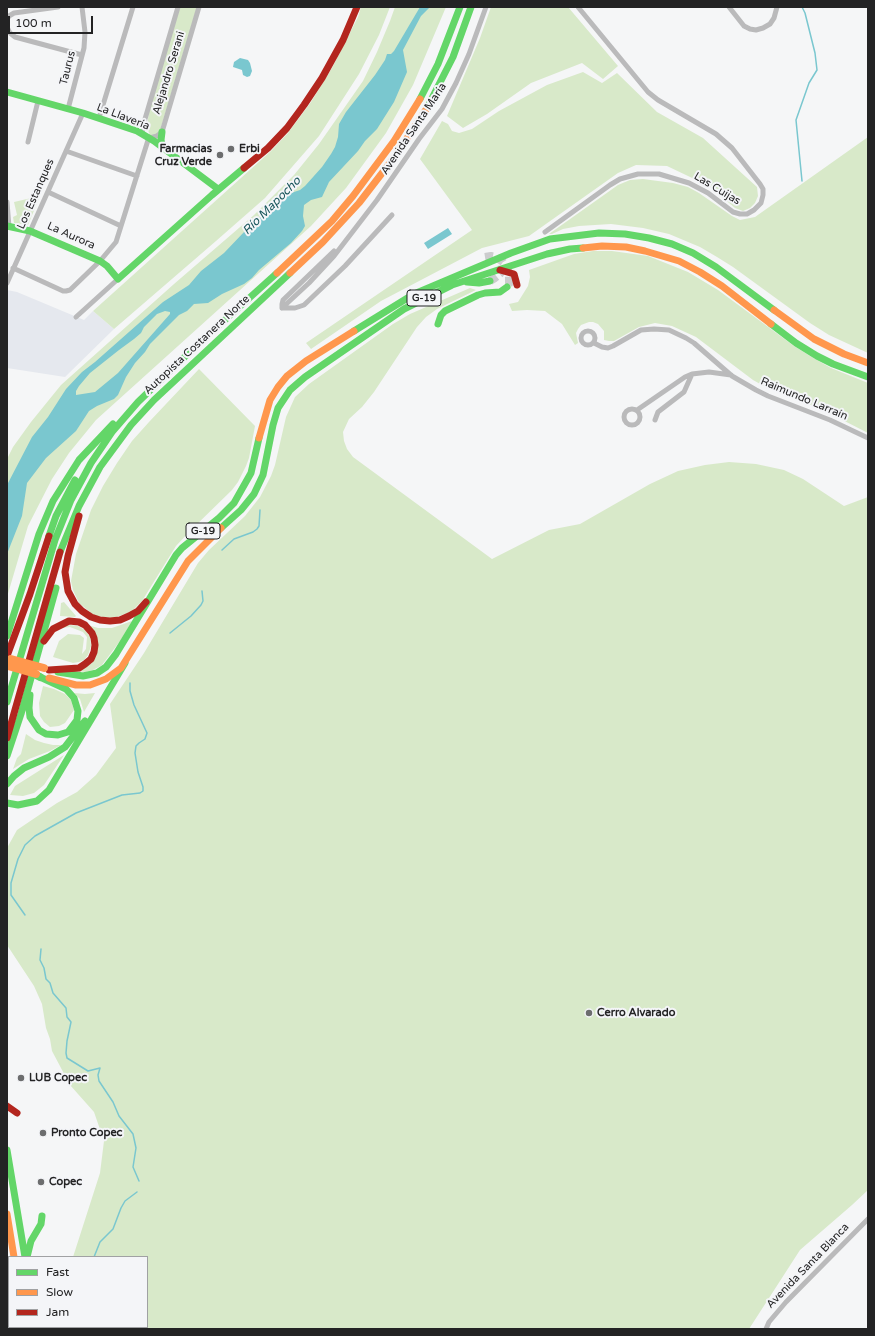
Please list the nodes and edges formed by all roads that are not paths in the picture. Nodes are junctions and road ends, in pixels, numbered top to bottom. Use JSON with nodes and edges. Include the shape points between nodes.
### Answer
{"nodes":[{"id":1,"x":58,"y":7,"type":"edge"},
{"id":2,"x":82,"y":7,"type":"edge"},
{"id":3,"x":130,"y":7,"type":"edge"},
{"id":4,"x":133,"y":7,"type":"edge"},
{"id":5,"x":178,"y":7,"type":"edge"},
{"id":6,"x":199,"y":7,"type":"edge"},
{"id":7,"x":357,"y":7,"type":"edge"},
{"id":8,"x":460,"y":7,"type":"edge"},
{"id":9,"x":471,"y":7,"type":"edge"},
{"id":10,"x":486,"y":7,"type":"edge"},
{"id":11,"x":578,"y":7,"type":"edge"},
{"id":12,"x":729,"y":7,"type":"edge"},
{"id":13,"x":777,"y":7,"type":"edge"},
{"id":14,"x":131,"y":14,"type":"junction"},
{"id":15,"x":7,"y":19,"type":"edge"},
{"id":16,"x":7,"y":27,"type":"edge"},
{"id":17,"x":82,"y":55,"type":"junction"},
{"id":18,"x":7,"y":92,"type":"edge"},
{"id":19,"x":38,"y":101,"type":"junction"},
{"id":20,"x":68,"y":109,"type":"junction"},
{"id":21,"x":83,"y":113,"type":"junction"},
{"id":22,"x":99,"y":118,"type":"junction"},
{"id":23,"x":162,"y":132,"type":"junction"},
{"id":24,"x":147,"y":136,"type":"junction"},
{"id":25,"x":28,"y":142,"type":"dead end"},
{"id":26,"x":164,"y":148,"type":"junction"},
{"id":27,"x":66,"y":151,"type":"junction"},
{"id":28,"x":137,"y":176,"type":"junction"},
{"id":29,"x":218,"y":189,"type":"junction"},
{"id":30,"x":48,"y":192,"type":"junction"},
{"id":31,"x":7,"y":202,"type":"edge"},
{"id":32,"x":392,"y":215,"type":"dead end"},
{"id":33,"x":8,"y":226,"type":"edge"},
{"id":34,"x":121,"y":226,"type":"junction"},
{"id":35,"x":30,"y":231,"type":"junction"},
{"id":36,"x":545,"y":232,"type":"dead end"},
{"id":37,"x":485,"y":257,"type":"tunnel mouth"},
{"id":38,"x":100,"y":261,"type":"junction"},
{"id":39,"x":523,"y":262,"type":"junction"},
{"id":40,"x":13,"y":268,"type":"junction"},
{"id":41,"x":500,"y":270,"type":"junction"},
{"id":42,"x":456,"y":275,"type":"junction"},
{"id":43,"x":118,"y":279,"type":"junction"},
{"id":44,"x":490,"y":281,"type":"dead end"},
{"id":45,"x":462,"y":282,"type":"junction"},
{"id":46,"x":7,"y":283,"type":"edge"},
{"id":47,"x":507,"y":287,"type":"dead end"},
{"id":48,"x":76,"y":317,"type":"dead end"},
{"id":49,"x":438,"y":324,"type":"dead end"},
{"id":50,"x":594,"y":343,"type":"dead end"},
{"id":51,"x":868,"y":363,"type":"edge"},
{"id":52,"x":692,"y":374,"type":"junction"},
{"id":53,"x":732,"y":376,"type":"junction"},
{"id":54,"x":868,"y":377,"type":"edge"},
{"id":55,"x":138,"y":402,"type":"junction"},
{"id":56,"x":638,"y":410,"type":"dead end"},
{"id":57,"x":655,"y":420,"type":"dead end"},
{"id":58,"x":868,"y":438,"type":"edge"},
{"id":59,"x":91,"y":463,"type":"junction"},
{"id":60,"x":87,"y":489,"type":"junction"},
{"id":61,"x":67,"y":532,"type":"junction"},
{"id":62,"x":146,"y":602,"type":"junction"},
{"id":63,"x":7,"y":636,"type":"edge"},
{"id":64,"x":38,"y":651,"type":"junction"},
{"id":65,"x":8,"y":661,"type":"edge"},
{"id":66,"x":125,"y":663,"type":"junction"},
{"id":67,"x":44,"y":673,"type":"junction"},
{"id":68,"x":119,"y":674,"type":"junction"},
{"id":69,"x":30,"y":676,"type":"junction"},
{"id":70,"x":7,"y":702,"type":"edge"},
{"id":71,"x":7,"y":738,"type":"edge"},
{"id":72,"x":7,"y":756,"type":"edge"},
{"id":73,"x":7,"y":784,"type":"edge"},
{"id":74,"x":7,"y":803,"type":"edge"},
{"id":75,"x":7,"y":1106,"type":"edge"},
{"id":76,"x":17,"y":1113,"type":"dead end"},
{"id":77,"x":7,"y":1150,"type":"edge"},
{"id":78,"x":7,"y":1214,"type":"edge"},
{"id":79,"x":42,"y":1216,"type":"dead end"},
{"id":80,"x":868,"y":1219,"type":"edge"},
{"id":81,"x":14,"y":1256,"type":"edge"},
{"id":82,"x":26,"y":1256,"type":"edge"},
{"id":83,"x":26,"y":1256,"type":"edge"},
{"id":84,"x":766,"y":1329,"type":"edge"}],
"edges":[{"from":1,"to":15,"type":"street","via":[[14,13]]},
{"from":2,"to":17,"type":"street","name":"Taurus","via":[[85,32]]},
{"from":3,"to":14,"type":"street"},
{"from":4,"to":14,"type":"street"},
{"from":5,"to":24,"type":"street","via":[[145,119]]},
{"from":6,"to":23,"type":"street","name":"Alejandro Serani"},
{"from":7,"to":29,"type":"main road","via":[[334,57],[296,117],[268,148]]},
{"from":8,"to":55,"type":"main road","name":"Autopista Costanera Norte","via":[[438,64],[419,102],[353,196],[311,242]]},
{"from":9,"to":60,"type":"main road","name":"Autopista Costanera Norte","via":[[453,56],[429,105],[359,203],[324,242],[154,400],[116,444]]},
{"from":10,"to":32,"type":"street","name":"Avenida Santa María","via":[[469,54],[447,101],[353,231],[283,300],[282,308],[304,305],[345,266]]},
{"from":11,"to":36,"type":"street","name":"Las Cuijas","via":[[648,92],[716,134],[732,148],[762,186],[763,195],[761,203],[754,210],[740,214],[730,210],[702,189],[682,180],[659,174],[638,174],[610,185]]},
{"from":12,"to":13,"type":"street","via":[[744,26],[756,30],[770,24]]},
{"from":14,"to":22,"type":"street"},
{"from":16,"to":17,"type":"street","via":[[10,33],[18,38]]},
{"from":17,"to":20,"type":"street","name":"Taurus"},
{"from":18,"to":19,"type":"main road","name":"La Llavería"},
{"from":19,"to":20,"type":"main road","name":"La Llavería"},
{"from":19,"to":25,"type":"street"},
{"from":20,"to":21,"type":"main road","name":"La Llavería"},
{"from":21,"to":22,"type":"main road","name":"La Llavería"},
{"from":21,"to":27,"type":"street","name":"Los Estanques"},
{"from":22,"to":24,"type":"main road","name":"La Llavería"},
{"from":23,"to":24,"type":"street","name":"Alejandro Serani","via":[[157,136]]},
{"from":23,"to":26,"type":"main road"},
{"from":24,"to":26,"type":"main road","name":"La Llavería"},
{"from":24,"to":28,"type":"street"},
{"from":26,"to":29,"type":"main road","name":"La Llavería"},
{"from":27,"to":28,"type":"street"},
{"from":27,"to":30,"type":"street","name":"Los Estanques"},
{"from":28,"to":34,"type":"street"},
{"from":29,"to":43,"type":"main road"},
{"from":30,"to":34,"type":"street"},
{"from":30,"to":35,"type":"street","name":"Los Estanques"},
{"from":31,"to":33,"type":"street"},
{"from":33,"to":35,"type":"main road","name":"La Aurora"},
{"from":34,"to":38,"type":"street","via":[[114,246]]},
{"from":35,"to":38,"type":"main road","name":"La Aurora"},
{"from":35,"to":40,"type":"street","name":"Los Estanques"},
{"from":37,"to":42,"type":"main road"},
{"from":38,"to":40,"type":"street","via":[[66,291]]},
{"from":38,"to":43,"type":"main road","name":"La Aurora"},
{"from":39,"to":41,"type":"main road","number":"G-19"},
{"from":39,"to":41,"type":"main road","via":[[517,285],[512,273]]},
{"from":39,"to":54,"type":"main road","number":"G-19","via":[[570,249],[602,246],[635,249],[668,257],[711,278],[816,356]]},
{"from":40,"to":46,"type":"street","name":"Los Estanques"},
{"from":41,"to":45,"type":"main road","number":"G-19"},
{"from":42,"to":51,"type":"main road","number":"G-19","via":[[525,247],[563,236],[599,233],[649,238],[672,244],[704,259],[814,339]]},
{"from":42,"to":62,"type":"main road","number":"G-19","via":[[405,299],[286,376],[268,404],[253,467],[240,495],[227,510],[182,548]]},
{"from":43,"to":48,"type":"street"},
{"from":44,"to":45,"type":"main road"},
{"from":45,"to":66,"type":"main road","number":"G-19","via":[[404,309],[290,390],[278,408],[263,475],[254,494],[242,510],[205,542],[188,561]]},
{"from":47,"to":49,"type":"main road","via":[[500,292],[478,295],[445,311]]},
{"from":50,"to":53,"type":"street","name":"Raimundo Larraín","via":[[608,348],[641,330],[669,330],[694,343]]},
{"from":52,"to":53,"type":"street","name":"Raimundo Larraín","via":[[709,372]]},
{"from":52,"to":56,"type":"street","name":"Raimundo Larraín","via":[[685,376]]},
{"from":52,"to":57,"type":"street","via":[[684,392],[658,412]]},
{"from":53,"to":58,"type":"street","name":"Raimundo Larraín","via":[[768,396]]},
{"from":55,"to":59,"type":"main road","name":"Autopista Costanera Norte","via":[[112,432]]},
{"from":55,"to":63,"type":"main road","via":[[88,450],[61,487],[40,529]]},
{"from":59,"to":65,"type":"main road","via":[[74,482],[62,503]]},
{"from":59,"to":70,"type":"main road","name":"Autopista Costanera Norte","via":[[71,500],[55,540]]},
{"from":60,"to":61,"type":"main road","name":"Autopista Costanera Norte"},
{"from":60,"to":62,"type":"main road","via":[[66,566],[65,579],[69,596],[82,611],[95,619],[105,621],[115,621],[129,616]]},
{"from":61,"to":64,"type":"main road","via":[[60,571]]},
{"from":61,"to":71,"type":"main road","name":"Autopista Costanera Norte"},
{"from":62,"to":67,"type":"main road","number":"G-19","via":[[106,667],[93,675]]},
{"from":64,"to":67,"type":"main road","via":[[48,633],[64,622],[82,623],[92,633],[95,642],[91,659],[86,664],[72,670]]},
{"from":64,"to":69,"type":"main road"},
{"from":65,"to":67,"type":"main road","number":"G-19","bridge":true},
{"from":65,"to":69,"type":"main road","bridge":true},
{"from":66,"to":67,"type":"main road","number":"G-19","via":[[106,679],[90,685],[71,684]]},
{"from":66,"to":68,"type":"main road"},
{"from":67,"to":69,"type":"main road","bridge":true},
{"from":67,"to":69,"type":"main road","via":[[66,689],[76,702],[77,720],[71,729],[61,735],[50,736],[36,728],[29,708]]},
{"from":68,"to":73,"type":"main road","via":[[65,748],[24,768]]},
{"from":68,"to":74,"type":"main road","via":[[46,794],[37,801],[27,804]]},
{"from":69,"to":72,"type":"main road"},
{"from":75,"to":76,"type":"main road"},
{"from":77,"to":82,"type":"main road"},
{"from":78,"to":81,"type":"main road"},
{"from":79,"to":83,"type":"main road"},
{"from":80,"to":84,"type":"street","name":"Avenida Santa Blanca","via":[[786,1302]]}]}
